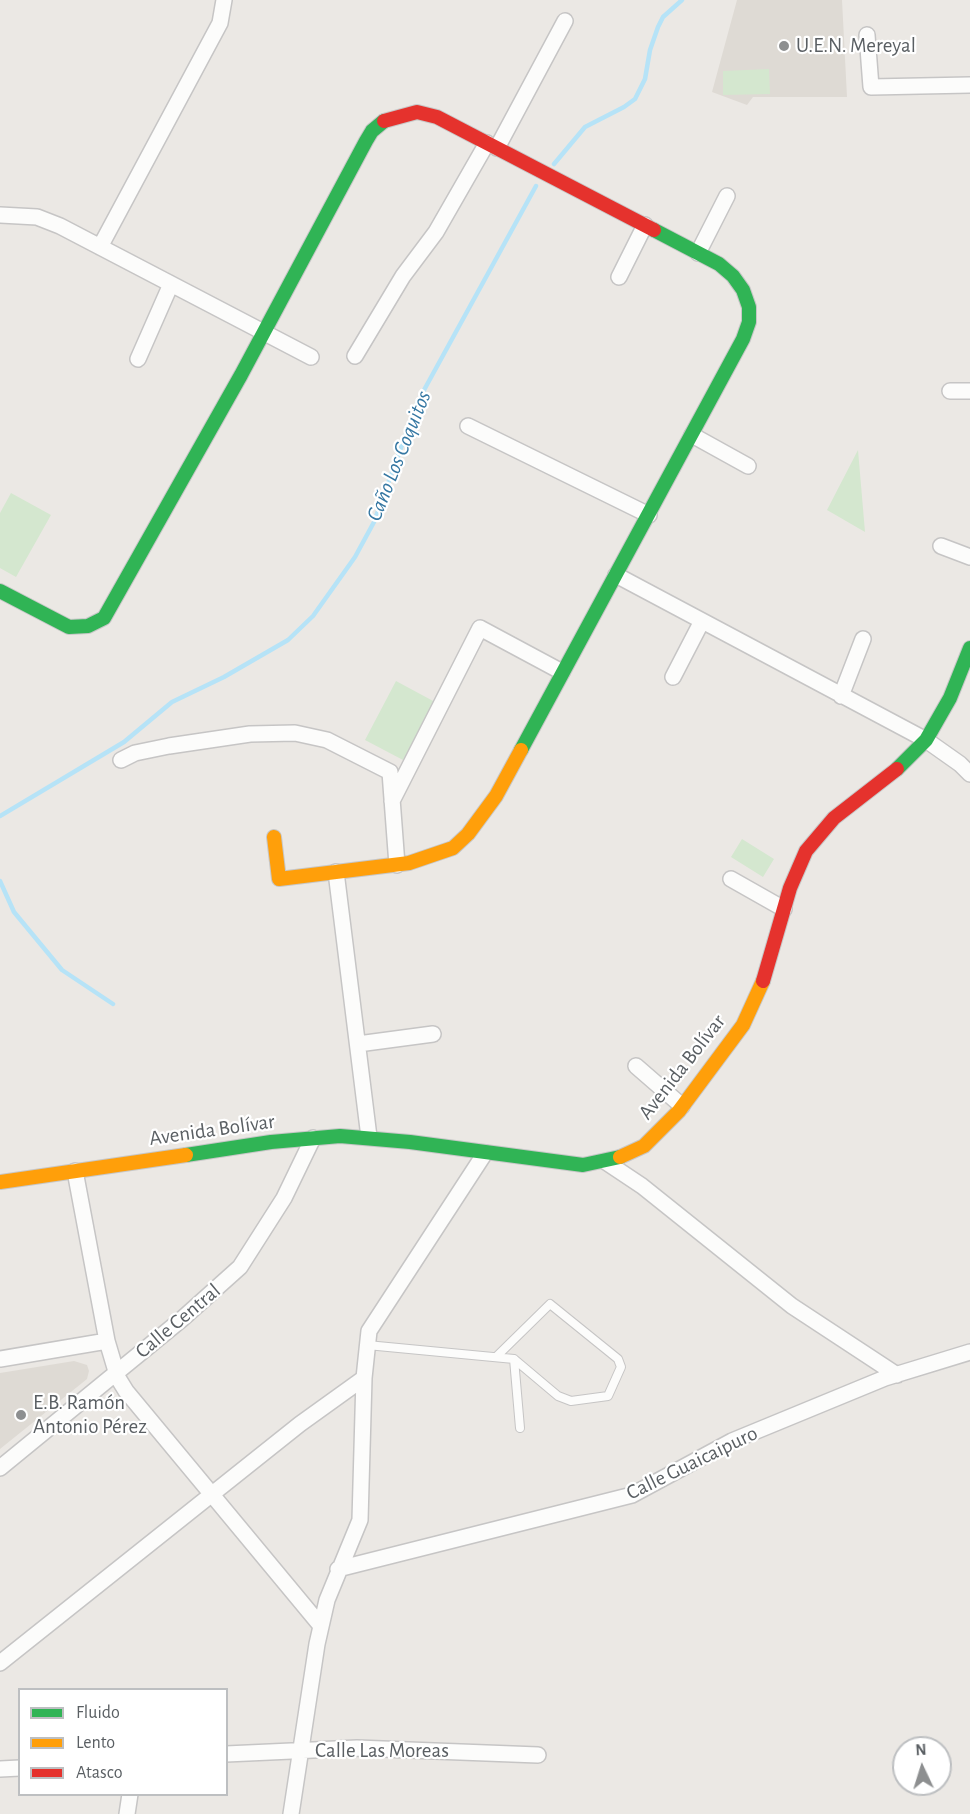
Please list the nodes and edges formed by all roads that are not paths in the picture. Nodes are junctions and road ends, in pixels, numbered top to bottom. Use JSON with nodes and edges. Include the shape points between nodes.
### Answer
{"nodes":[{"id":1,"x":224,"y":0,"type":"edge"},
{"id":2,"x":565,"y":21,"type":"dead end"},
{"id":3,"x":867,"y":35,"type":"dead end"},
{"id":4,"x":970,"y":85,"type":"edge"},
{"id":5,"x":492,"y":146,"type":"junction"},
{"id":6,"x":727,"y":196,"type":"dead end"},
{"id":7,"x":0,"y":215,"type":"edge"},
{"id":8,"x":645,"y":225,"type":"junction"},
{"id":9,"x":100,"y":247,"type":"junction"},
{"id":10,"x":698,"y":253,"type":"junction"},
{"id":11,"x":619,"y":277,"type":"dead end"},
{"id":12,"x":171,"y":284,"type":"junction"},
{"id":13,"x":264,"y":332,"type":"junction"},
{"id":14,"x":355,"y":356,"type":"dead end"},
{"id":15,"x":311,"y":357,"type":"dead end"},
{"id":16,"x":138,"y":359,"type":"dead end"},
{"id":17,"x":950,"y":391,"type":"dead end"},
{"id":18,"x":970,"y":391,"type":"edge"},
{"id":19,"x":468,"y":426,"type":"dead end"},
{"id":20,"x":692,"y":435,"type":"junction"},
{"id":21,"x":748,"y":466,"type":"dead end"},
{"id":22,"x":649,"y":515,"type":"junction"},
{"id":23,"x":941,"y":546,"type":"dead end"},
{"id":24,"x":970,"y":557,"type":"edge"},
{"id":25,"x":616,"y":575,"type":"junction"},
{"id":26,"x":2,"y":598,"type":"edge"},
{"id":27,"x":702,"y":621,"type":"junction"},
{"id":28,"x":863,"y":639,"type":"dead end"},
{"id":29,"x":970,"y":648,"type":"edge"},
{"id":30,"x":562,"y":672,"type":"junction"},
{"id":31,"x":673,"y":677,"type":"dead end"},
{"id":32,"x":841,"y":696,"type":"junction"},
{"id":33,"x":926,"y":740,"type":"junction"},
{"id":34,"x":121,"y":760,"type":"dead end"},
{"id":35,"x":970,"y":774,"type":"edge"},
{"id":36,"x":392,"y":801,"type":"junction"},
{"id":37,"x":274,"y":837,"type":"dead end"},
{"id":38,"x":396,"y":865,"type":"junction"},
{"id":39,"x":336,"y":872,"type":"junction"},
{"id":40,"x":731,"y":879,"type":"dead end"},
{"id":41,"x":784,"y":909,"type":"junction"},
{"id":42,"x":434,"y":1034,"type":"dead end"},
{"id":43,"x":358,"y":1044,"type":"junction"},
{"id":44,"x":636,"y":1066,"type":"dead end"},
{"id":45,"x":682,"y":1106,"type":"junction"},
{"id":46,"x":369,"y":1137,"type":"junction"},
{"id":47,"x":313,"y":1138,"type":"junction"},
{"id":48,"x":485,"y":1153,"type":"junction"},
{"id":49,"x":606,"y":1162,"type":"junction"},
{"id":50,"x":75,"y":1171,"type":"junction"},
{"id":51,"x":0,"y":1182,"type":"edge"},
{"id":52,"x":107,"y":1341,"type":"junction"},
{"id":53,"x":367,"y":1345,"type":"junction"},
{"id":54,"x":970,"y":1352,"type":"edge"},
{"id":55,"x":496,"y":1357,"type":"junction"},
{"id":56,"x":0,"y":1359,"type":"edge"},
{"id":57,"x":514,"y":1359,"type":"junction"},
{"id":58,"x":116,"y":1373,"type":"junction"},
{"id":59,"x":897,"y":1375,"type":"junction"},
{"id":60,"x":364,"y":1378,"type":"junction"},
{"id":61,"x":520,"y":1428,"type":"dead end"},
{"id":62,"x":0,"y":1468,"type":"edge"},
{"id":63,"x":213,"y":1495,"type":"junction"},
{"id":64,"x":338,"y":1569,"type":"junction"},
{"id":65,"x":321,"y":1626,"type":"junction"},
{"id":66,"x":0,"y":1663,"type":"edge"},
{"id":67,"x":301,"y":1750,"type":"junction"},
{"id":68,"x":228,"y":1754,"type":"edge"},
{"id":69,"x":538,"y":1755,"type":"dead end"},
{"id":70,"x":18,"y":1768,"type":"edge"},
{"id":71,"x":0,"y":1769,"type":"edge"},
{"id":72,"x":130,"y":1796,"type":"edge"},
{"id":73,"x":127,"y":1814,"type":"edge"},
{"id":74,"x":291,"y":1814,"type":"edge"}],
"edges":[{"from":1,"to":9,"type":"street","via":[[220,23]]},
{"from":2,"to":5,"type":"street"},
{"from":3,"to":4,"type":"street","via":[[871,87]]},
{"from":5,"to":8,"type":"street"},
{"from":5,"to":13,"type":"street","via":[[425,113],[408,113],[380,124],[366,141]]},
{"from":5,"to":14,"type":"street","via":[[403,276]]},
{"from":6,"to":10,"type":"street"},
{"from":7,"to":9,"type":"street","via":[[37,217]]},
{"from":8,"to":10,"type":"street"},
{"from":8,"to":11,"type":"street"},
{"from":9,"to":12,"type":"street"},
{"from":10,"to":20,"type":"street","via":[[719,264],[739,283],[750,316],[743,339]]},
{"from":12,"to":13,"type":"street"},
{"from":12,"to":16,"type":"street"},
{"from":13,"to":15,"type":"street"},
{"from":13,"to":26,"type":"street","via":[[104,618],[88,626],[69,627]]},
{"from":17,"to":18,"type":"street"},
{"from":19,"to":22,"type":"street"},
{"from":20,"to":21,"type":"street"},
{"from":20,"to":22,"type":"street"},
{"from":22,"to":25,"type":"street"},
{"from":23,"to":24,"type":"street"},
{"from":25,"to":27,"type":"street"},
{"from":25,"to":30,"type":"street"},
{"from":27,"to":31,"type":"street"},
{"from":27,"to":32,"type":"street"},
{"from":28,"to":32,"type":"street"},
{"from":29,"to":33,"type":"street","name":"Avenida Bolívar","via":[[950,698]]},
{"from":30,"to":36,"type":"street","via":[[480,628]]},
{"from":30,"to":38,"type":"street","via":[[496,796],[468,834],[438,855]]},
{"from":32,"to":33,"type":"street"},
{"from":33,"to":35,"type":"street"},
{"from":33,"to":41,"type":"street","name":"Avenida Bolívar","via":[[886,780],[820,832],[797,870]]},
{"from":34,"to":36,"type":"street","via":[[135,753],[228,737],[275,732],[307,734],[390,772]]},
{"from":36,"to":38,"type":"street"},
{"from":37,"to":39,"type":"street","via":[[279,879]]},
{"from":38,"to":39,"type":"street"},
{"from":39,"to":43,"type":"street"},
{"from":40,"to":41,"type":"street"},
{"from":41,"to":45,"type":"street","name":"Avenida Bolívar","via":[[754,1005],[724,1053]]},
{"from":42,"to":43,"type":"street"},
{"from":43,"to":46,"type":"street"},
{"from":44,"to":45,"type":"street"},
{"from":45,"to":49,"type":"street","name":"Avenida Bolívar","via":[[644,1146]]},
{"from":46,"to":47,"type":"street","name":"Avenida Bolívar"},
{"from":46,"to":48,"type":"street","name":"Avenida Bolívar"},
{"from":47,"to":50,"type":"street","name":"Avenida Bolívar"},
{"from":47,"to":58,"type":"street","name":"Calle Central","via":[[284,1198],[240,1267]]},
{"from":48,"to":49,"type":"street","name":"Avenida Bolívar","via":[[561,1164]]},
{"from":48,"to":53,"type":"street","via":[[374,1320]]},
{"from":49,"to":59,"type":"street","via":[[642,1186],[792,1306]]},
{"from":50,"to":51,"type":"street","name":"Avenida Bolívar"},
{"from":50,"to":52,"type":"street"},
{"from":52,"to":56,"type":"street"},
{"from":52,"to":58,"type":"street"},
{"from":53,"to":55,"type":"lane"},
{"from":53,"to":60,"type":"street"},
{"from":54,"to":59,"type":"street","name":"Calle Guaicaipuro"},
{"from":55,"to":57,"type":"lane"},
{"from":55,"to":57,"type":"lane","via":[[550,1304],[618,1359],[621,1367],[608,1396],[572,1401],[558,1396]]},
{"from":57,"to":61,"type":"lane"},
{"from":58,"to":62,"type":"street","name":"Calle Central"},
{"from":58,"to":63,"type":"street","via":[[126,1391]]},
{"from":59,"to":64,"type":"street","name":"Calle Guaicaipuro","via":[[732,1440],[632,1495]]},
{"from":60,"to":63,"type":"street"},
{"from":60,"to":64,"type":"street","via":[[361,1513],[355,1538]]},
{"from":63,"to":65,"type":"street"},
{"from":63,"to":66,"type":"street"},
{"from":64,"to":65,"type":"street"},
{"from":65,"to":67,"type":"street"},
{"from":67,"to":68,"type":"street","name":"Calle Las Moreas"},
{"from":67,"to":69,"type":"street","name":"Calle Las Moreas","via":[[392,1748]]},
{"from":67,"to":74,"type":"street"},
{"from":70,"to":71,"type":"street"},
{"from":72,"to":73,"type":"street"}]}
